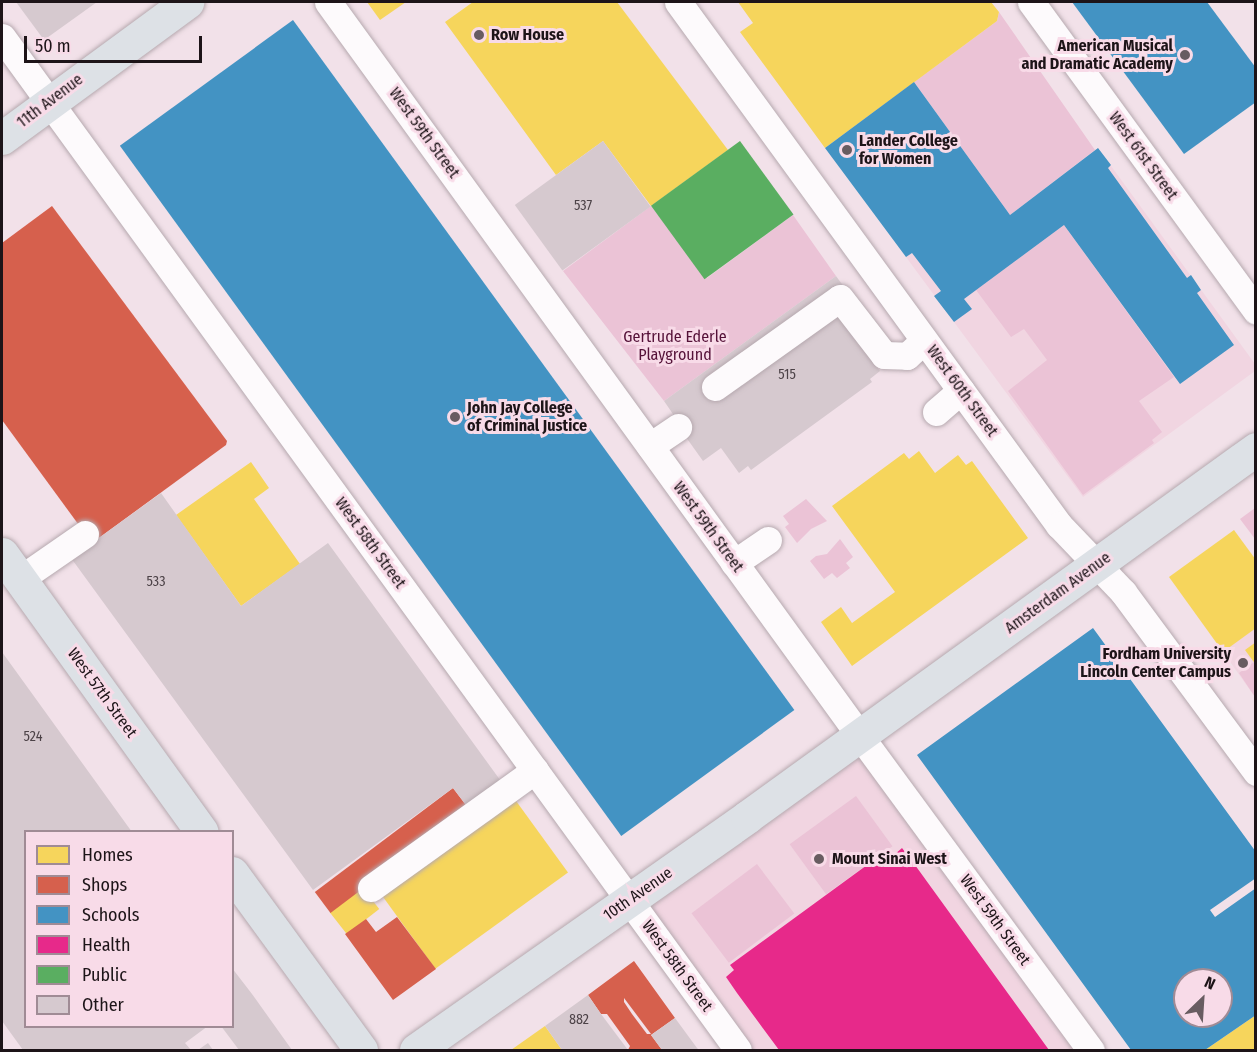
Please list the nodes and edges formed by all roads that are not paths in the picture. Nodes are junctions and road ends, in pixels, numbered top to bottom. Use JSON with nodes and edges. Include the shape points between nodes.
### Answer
{"nodes":[{"id":1,"x":187,"y":2,"type":"edge"},
{"id":2,"x":328,"y":2,"type":"edge"},
{"id":3,"x":678,"y":2,"type":"edge"},
{"id":4,"x":1030,"y":2,"type":"edge"},
{"id":5,"x":2,"y":37,"type":"edge"},
{"id":6,"x":50,"y":103,"type":"junction"},
{"id":7,"x":2,"y":138,"type":"edge"},
{"id":8,"x":1256,"y":311,"type":"edge"},
{"id":9,"x":924,"y":340,"type":"junction"},
{"id":10,"x":715,"y":387,"type":"dead end"},
{"id":11,"x":961,"y":390,"type":"junction"},
{"id":12,"x":936,"y":412,"type":"dead end"},
{"id":13,"x":678,"y":427,"type":"dead end"},
{"id":14,"x":650,"y":446,"type":"junction"},
{"id":15,"x":1256,"y":449,"type":"edge"},
{"id":16,"x":85,"y":534,"type":"dead end"},
{"id":17,"x":768,"y":540,"type":"dead end"},
{"id":18,"x":734,"y":563,"type":"junction"},
{"id":19,"x":1097,"y":565,"type":"junction"},
{"id":20,"x":11,"y":567,"type":"edge"},
{"id":21,"x":860,"y":736,"type":"junction"},
{"id":22,"x":535,"y":770,"type":"junction"},
{"id":23,"x":1256,"y":772,"type":"edge"},
{"id":24,"x":201,"y":830,"type":"edge"},
{"id":25,"x":234,"y":876,"type":"edge"},
{"id":26,"x":371,"y":888,"type":"dead end"},
{"id":27,"x":630,"y":900,"type":"junction"},
{"id":28,"x":361,"y":1050,"type":"edge"},
{"id":29,"x":416,"y":1050,"type":"edge"},
{"id":30,"x":738,"y":1050,"type":"edge"},
{"id":31,"x":1091,"y":1050,"type":"edge"}],
"edges":[{"from":1,"to":6,"type":"main road","name":"11th Avenue"},
{"from":2,"to":14,"type":"street","name":"West 59th Street"},
{"from":3,"to":9,"type":"street","name":"West 60th Street"},
{"from":4,"to":8,"type":"street","name":"West 61st Street"},
{"from":5,"to":6,"type":"street","name":"West 58th Street"},
{"from":6,"to":7,"type":"main road","name":"11th Avenue"},
{"from":6,"to":22,"type":"street","name":"West 58th Street"},
{"from":9,"to":10,"type":"street","via":[[907,356],[884,356],[840,298]]},
{"from":9,"to":11,"type":"street","name":"West 60th Street"},
{"from":11,"to":12,"type":"street"},
{"from":11,"to":19,"type":"street","name":"West 60th Street","via":[[1059,525]]},
{"from":13,"to":14,"type":"street"},
{"from":14,"to":18,"type":"street","name":"West 59th Street"},
{"from":15,"to":19,"type":"main road","name":"Amsterdam Avenue"},
{"from":16,"to":20,"type":"street"},
{"from":17,"to":18,"type":"street"},
{"from":18,"to":21,"type":"street","name":"West 59th Street"},
{"from":19,"to":21,"type":"main road","name":"Amsterdam Avenue"},
{"from":19,"to":23,"type":"street","name":"West 60th Street","via":[[1123,592]]},
{"from":20,"to":24,"type":"main road","name":"West 57th Street"},
{"from":21,"to":27,"type":"main road","name":"10th Avenue"},
{"from":21,"to":31,"type":"street","name":"West 59th Street"},
{"from":22,"to":26,"type":"street"},
{"from":22,"to":27,"type":"street","name":"West 58th Street"},
{"from":25,"to":28,"type":"main road"},
{"from":27,"to":29,"type":"main road","name":"10th Avenue"},
{"from":27,"to":30,"type":"street","name":"West 58th Street"}]}
